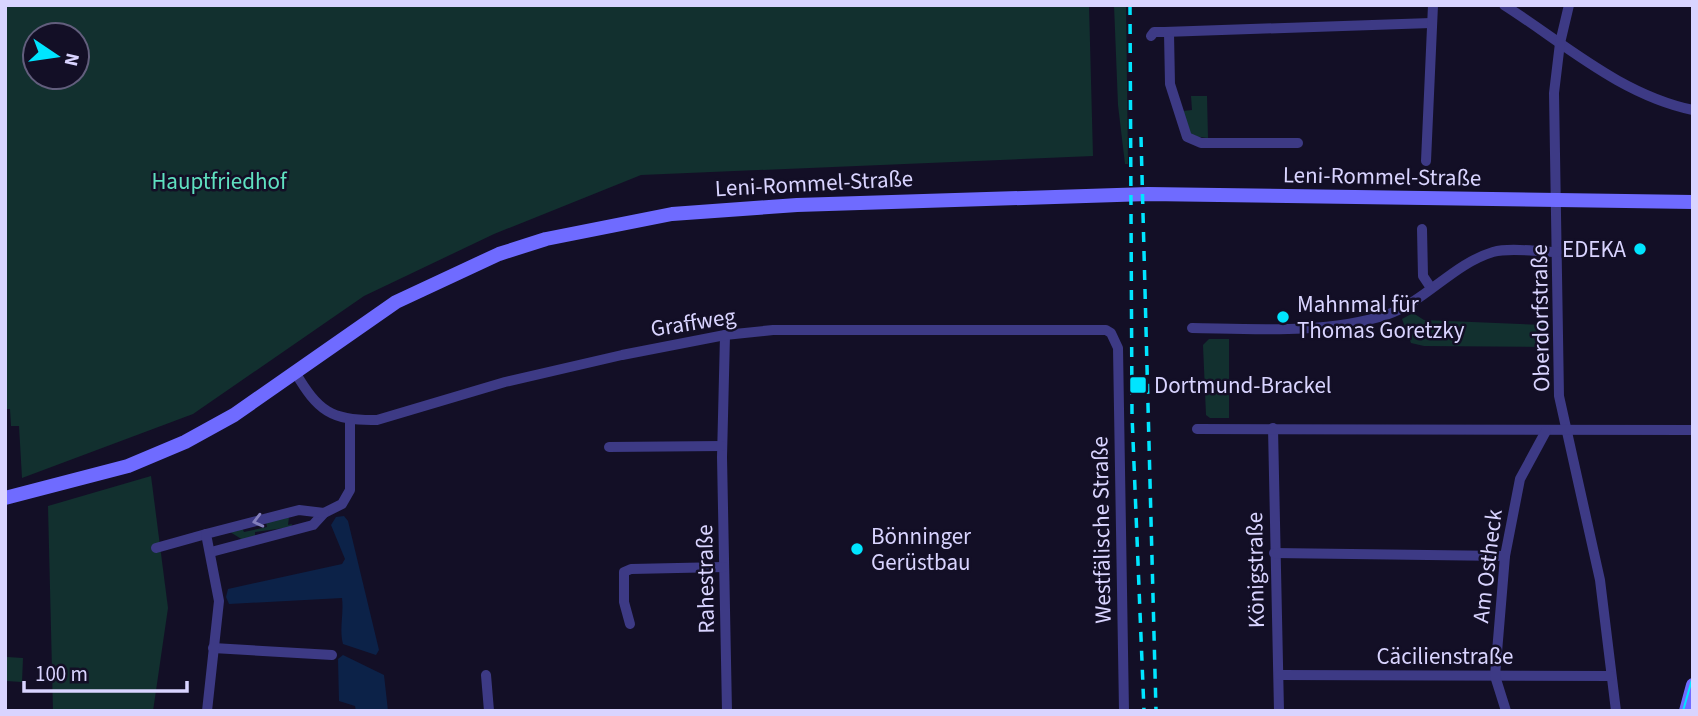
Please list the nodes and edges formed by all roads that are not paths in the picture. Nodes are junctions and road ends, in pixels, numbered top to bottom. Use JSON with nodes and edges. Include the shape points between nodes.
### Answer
{"nodes":[{"id":1,"x":1433,"y":5,"type":"edge"},
{"id":2,"x":1504,"y":5,"type":"edge"},
{"id":3,"x":1569,"y":5,"type":"edge"},
{"id":4,"x":1431,"y":23,"type":"junction"},
{"id":5,"x":1169,"y":33,"type":"junction"},
{"id":6,"x":1151,"y":36,"type":"dead end"},
{"id":7,"x":1560,"y":43,"type":"junction"},
{"id":8,"x":1693,"y":110,"type":"edge"},
{"id":9,"x":1298,"y":144,"type":"dead end"},
{"id":10,"x":1426,"y":161,"type":"dead end"},
{"id":11,"x":1556,"y":202,"type":"junction"},
{"id":12,"x":1693,"y":202,"type":"edge"},
{"id":13,"x":1422,"y":229,"type":"dead end"},
{"id":14,"x":1557,"y":252,"type":"junction"},
{"id":15,"x":1431,"y":288,"type":"junction"},
{"id":16,"x":1192,"y":328,"type":"dead end"},
{"id":17,"x":725,"y":335,"type":"junction"},
{"id":18,"x":1118,"y":348,"type":"joint"},
{"id":19,"x":295,"y":372,"type":"junction"},
{"id":20,"x":350,"y":420,"type":"junction"},
{"id":21,"x":1273,"y":428,"type":"junction"},
{"id":22,"x":1197,"y":429,"type":"dead end"},
{"id":23,"x":1546,"y":430,"type":"junction"},
{"id":24,"x":1569,"y":430,"type":"junction"},
{"id":25,"x":1693,"y":430,"type":"edge"},
{"id":26,"x":722,"y":446,"type":"junction"},
{"id":27,"x":609,"y":447,"type":"dead end"},
{"id":28,"x":5,"y":498,"type":"edge"},
{"id":29,"x":324,"y":513,"type":"junction"},
{"id":30,"x":206,"y":534,"type":"junction"},
{"id":31,"x":156,"y":548,"type":"dead end"},
{"id":32,"x":211,"y":552,"type":"junction"},
{"id":33,"x":1275,"y":553,"type":"junction"},
{"id":34,"x":1504,"y":556,"type":"junction"},
{"id":35,"x":724,"y":567,"type":"junction"},
{"id":36,"x":630,"y":624,"type":"dead end"},
{"id":37,"x":214,"y":648,"type":"junction"},
{"id":38,"x":332,"y":655,"type":"dead end"},
{"id":39,"x":1279,"y":675,"type":"junction"},
{"id":40,"x":486,"y":676,"type":"dead end"},
{"id":41,"x":1495,"y":676,"type":"junction"},
{"id":42,"x":1611,"y":676,"type":"junction"},
{"id":43,"x":1693,"y":685,"type":"edge"},
{"id":44,"x":207,"y":711,"type":"edge"},
{"id":45,"x":489,"y":711,"type":"edge"},
{"id":46,"x":727,"y":711,"type":"edge"},
{"id":47,"x":1124,"y":711,"type":"edge"},
{"id":48,"x":1279,"y":711,"type":"edge"},
{"id":49,"x":1506,"y":711,"type":"edge"},
{"id":50,"x":1616,"y":711,"type":"edge"},
{"id":51,"x":1686,"y":711,"type":"edge"}],
"edges":[{"from":1,"to":4,"type":"street"},
{"from":2,"to":7,"type":"street"},
{"from":3,"to":7,"type":"street","name":"Oberdorfstraße"},
{"from":4,"to":5,"type":"street"},
{"from":4,"to":10,"type":"street"},
{"from":5,"to":6,"type":"street","via":[[1153,32]]},
{"from":5,"to":9,"type":"street","via":[[1170,84],[1187,137],[1201,143]]},
{"from":7,"to":8,"type":"street","via":[[1648,98]]},
{"from":7,"to":11,"type":"street","name":"Oberdorfstraße","via":[[1554,93]]},
{"from":11,"to":12,"type":"main road","name":"Leni-Rommel-Straße"},
{"from":11,"to":14,"type":"street","name":"Oberdorfstraße"},
{"from":11,"to":19,"type":"main road","name":"Leni-Rommel-Straße","via":[[1148,194],[797,205],[672,214],[546,239],[499,254],[396,302]]},
{"from":13,"to":15,"type":"street","via":[[1423,276]]},
{"from":14,"to":15,"type":"street","via":[[1494,251]]},
{"from":14,"to":24,"type":"street","name":"Oberdorfstraße","via":[[1558,374]]},
{"from":15,"to":16,"type":"street","via":[[1400,309],[1376,317],[1288,327]]},
{"from":17,"to":18,"type":"street","name":"Graffweg","via":[[773,330],[1099,329],[1111,334]]},
{"from":17,"to":20,"type":"street","name":"Graffweg","via":[[528,377],[377,420]]},
{"from":17,"to":26,"type":"street","name":"Rahestraße"},
{"from":18,"to":47,"type":"street","name":"Westfälische Straße"},
{"from":19,"to":20,"type":"street","name":"Graffweg","via":[[321,408]]},
{"from":19,"to":28,"type":"main road","name":"Leni-Rommel-Straße","via":[[223,421],[158,454],[71,483]]},
{"from":20,"to":29,"type":"street","via":[[350,490],[342,504]]},
{"from":21,"to":22,"type":"street"},
{"from":21,"to":23,"type":"street"},
{"from":21,"to":33,"type":"street","name":"Königstraße"},
{"from":23,"to":24,"type":"street"},
{"from":23,"to":34,"type":"street","name":"Am Ostheck","via":[[1520,479]]},
{"from":24,"to":25,"type":"street"},
{"from":24,"to":42,"type":"street","name":"Oberdorfstraße","via":[[1600,580]]},
{"from":26,"to":27,"type":"street"},
{"from":26,"to":35,"type":"street","name":"Rahestraße"},
{"from":29,"to":30,"type":"street","one_way":true,"via":[[299,510]]},
{"from":29,"to":32,"type":"street","via":[[313,525]]},
{"from":30,"to":31,"type":"street"},
{"from":30,"to":32,"type":"street"},
{"from":32,"to":37,"type":"street","via":[[219,601]]},
{"from":33,"to":34,"type":"street"},
{"from":33,"to":39,"type":"street","name":"Königstraße"},
{"from":34,"to":41,"type":"street","name":"Am Ostheck"},
{"from":35,"to":36,"type":"street","via":[[624,572]]},
{"from":35,"to":46,"type":"street","name":"Rahestraße"},
{"from":37,"to":38,"type":"street"},
{"from":37,"to":44,"type":"street"},
{"from":39,"to":41,"type":"street","name":"Cäcilienstraße"},
{"from":39,"to":48,"type":"street","name":"Königstraße"},
{"from":40,"to":45,"type":"street"},
{"from":41,"to":42,"type":"street","name":"Cäcilienstraße"},
{"from":41,"to":49,"type":"street","name":"Am Ostheck"},
{"from":42,"to":50,"type":"street","name":"Oberdorfstraße"},
{"from":43,"to":51,"type":"main road"}]}
